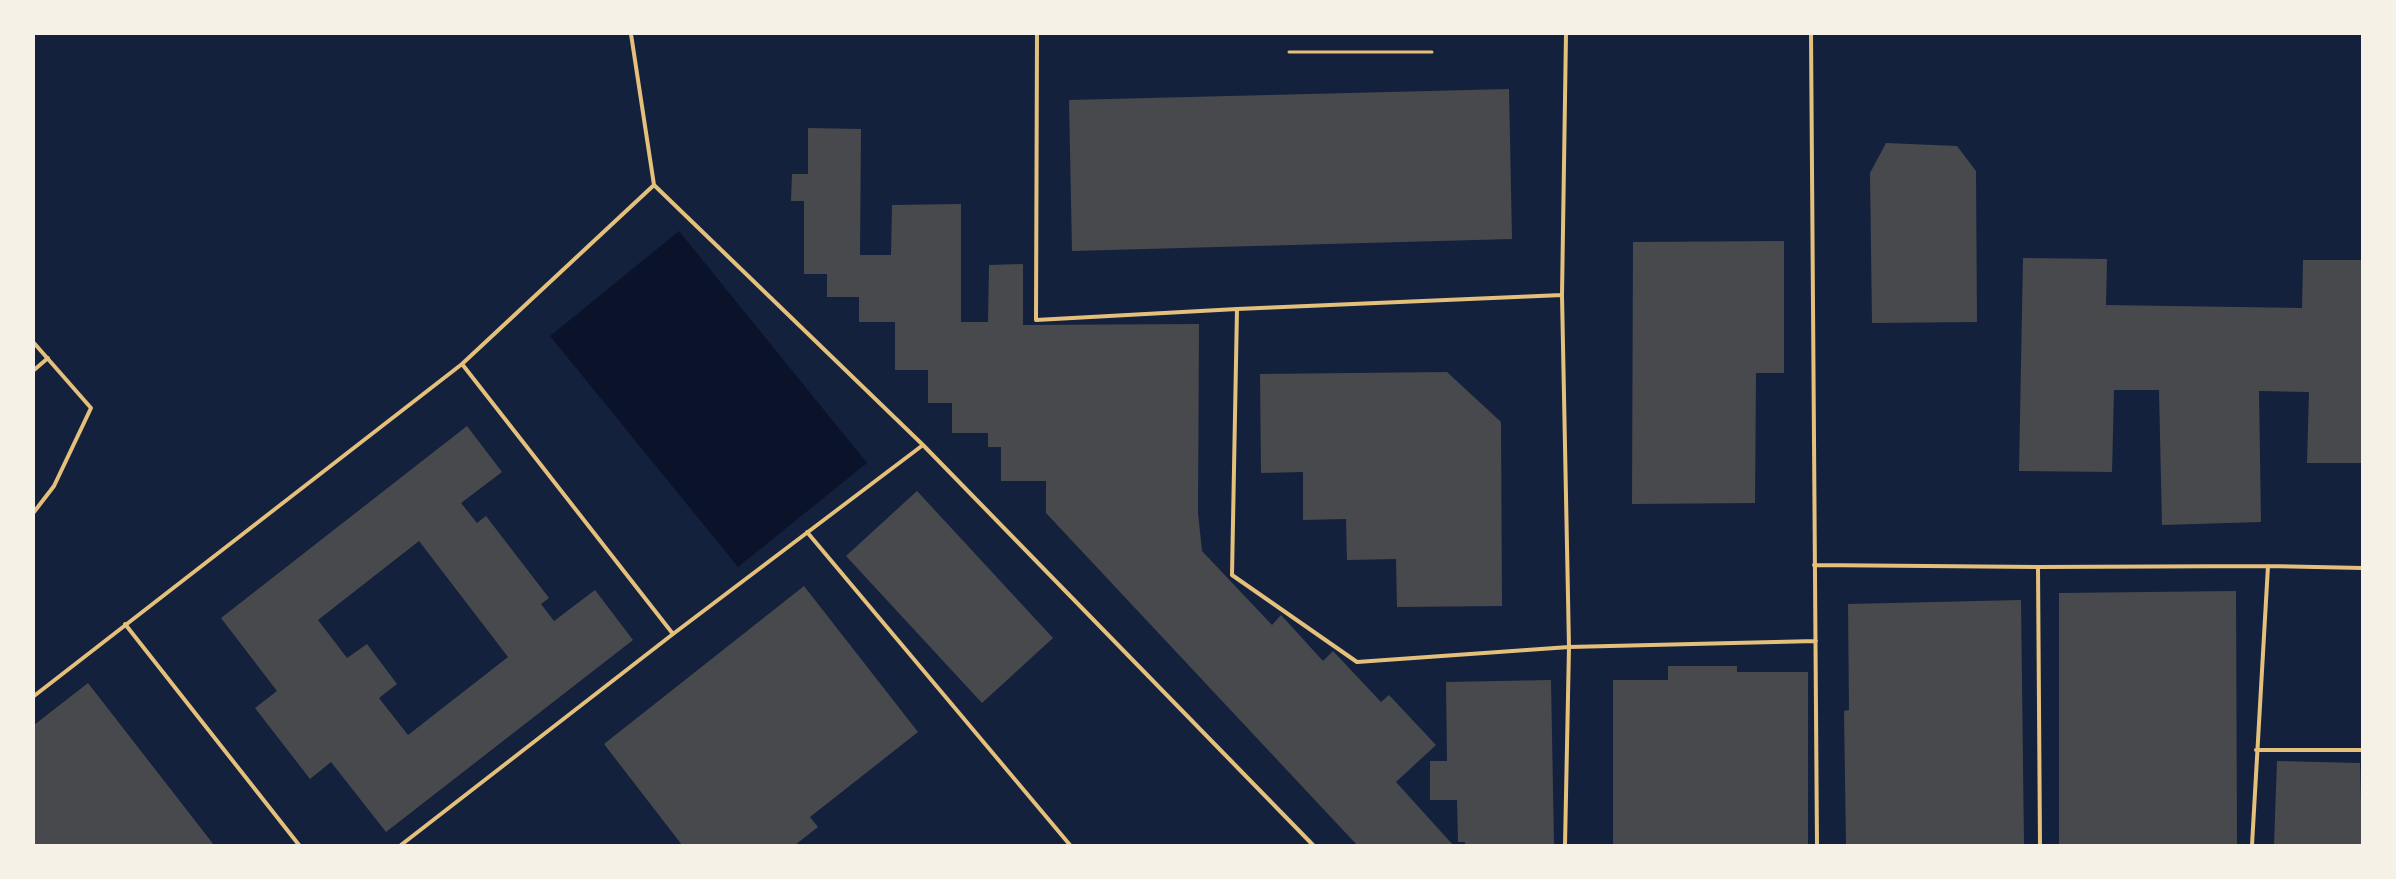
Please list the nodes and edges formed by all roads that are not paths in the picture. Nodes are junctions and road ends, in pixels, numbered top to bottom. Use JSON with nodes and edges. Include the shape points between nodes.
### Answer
{"nodes":[{"id":1,"x":632,"y":34,"type":"edge"},
{"id":2,"x":1037,"y":34,"type":"edge"},
{"id":3,"x":1566,"y":34,"type":"edge"},
{"id":4,"x":1812,"y":34,"type":"edge"},
{"id":5,"x":654,"y":185,"type":"junction"},
{"id":6,"x":1562,"y":296,"type":"junction"},
{"id":7,"x":1237,"y":309,"type":"junction"},
{"id":8,"x":34,"y":342,"type":"edge"},
{"id":9,"x":48,"y":358,"type":"junction"},
{"id":10,"x":462,"y":364,"type":"junction"},
{"id":11,"x":34,"y":370,"type":"edge"},
{"id":12,"x":923,"y":445,"type":"junction"},
{"id":13,"x":34,"y":512,"type":"edge"},
{"id":14,"x":807,"y":532,"type":"junction"},
{"id":15,"x":1814,"y":565,"type":"junction"},
{"id":16,"x":2268,"y":566,"type":"junction"},
{"id":17,"x":2038,"y":567,"type":"junction"},
{"id":18,"x":2362,"y":568,"type":"edge"},
{"id":19,"x":125,"y":624,"type":"junction"},
{"id":20,"x":672,"y":634,"type":"junction"},
{"id":21,"x":1816,"y":641,"type":"junction"},
{"id":22,"x":1569,"y":647,"type":"junction"},
{"id":23,"x":34,"y":696,"type":"edge"},
{"id":24,"x":2256,"y":750,"type":"junction"},
{"id":25,"x":2362,"y":750,"type":"edge"},
{"id":26,"x":299,"y":845,"type":"edge"},
{"id":27,"x":401,"y":845,"type":"edge"},
{"id":28,"x":1070,"y":845,"type":"edge"},
{"id":29,"x":1313,"y":845,"type":"edge"},
{"id":30,"x":1565,"y":845,"type":"edge"},
{"id":31,"x":1817,"y":845,"type":"edge"},
{"id":32,"x":2040,"y":845,"type":"edge"},
{"id":33,"x":2252,"y":845,"type":"edge"}],
"edges":[{"from":1,"to":5,"type":"lane"},
{"from":2,"to":7,"type":"lane","via":[[1036,320]]},
{"from":3,"to":6,"type":"lane"},
{"from":4,"to":15,"type":"lane"},
{"from":5,"to":10,"type":"lane"},
{"from":5,"to":12,"type":"lane"},
{"from":6,"to":7,"type":"lane"},
{"from":6,"to":22,"type":"lane"},
{"from":7,"to":22,"type":"lane","via":[[1232,575],[1357,662]]},
{"from":8,"to":9,"type":"lane"},
{"from":9,"to":11,"type":"lane"},
{"from":9,"to":13,"type":"lane","via":[[91,408],[54,486]]},
{"from":10,"to":19,"type":"lane"},
{"from":10,"to":20,"type":"lane"},
{"from":12,"to":14,"type":"lane"},
{"from":12,"to":29,"type":"lane"},
{"from":14,"to":20,"type":"lane"},
{"from":14,"to":28,"type":"lane"},
{"from":15,"to":17,"type":"lane"},
{"from":15,"to":21,"type":"lane"},
{"from":16,"to":17,"type":"lane"},
{"from":16,"to":18,"type":"lane"},
{"from":16,"to":24,"type":"lane"},
{"from":17,"to":32,"type":"lane"},
{"from":19,"to":23,"type":"lane"},
{"from":19,"to":26,"type":"lane"},
{"from":20,"to":27,"type":"lane"},
{"from":21,"to":22,"type":"lane"},
{"from":21,"to":31,"type":"lane"},
{"from":22,"to":30,"type":"lane"},
{"from":24,"to":25,"type":"lane"},
{"from":24,"to":33,"type":"lane"}]}
